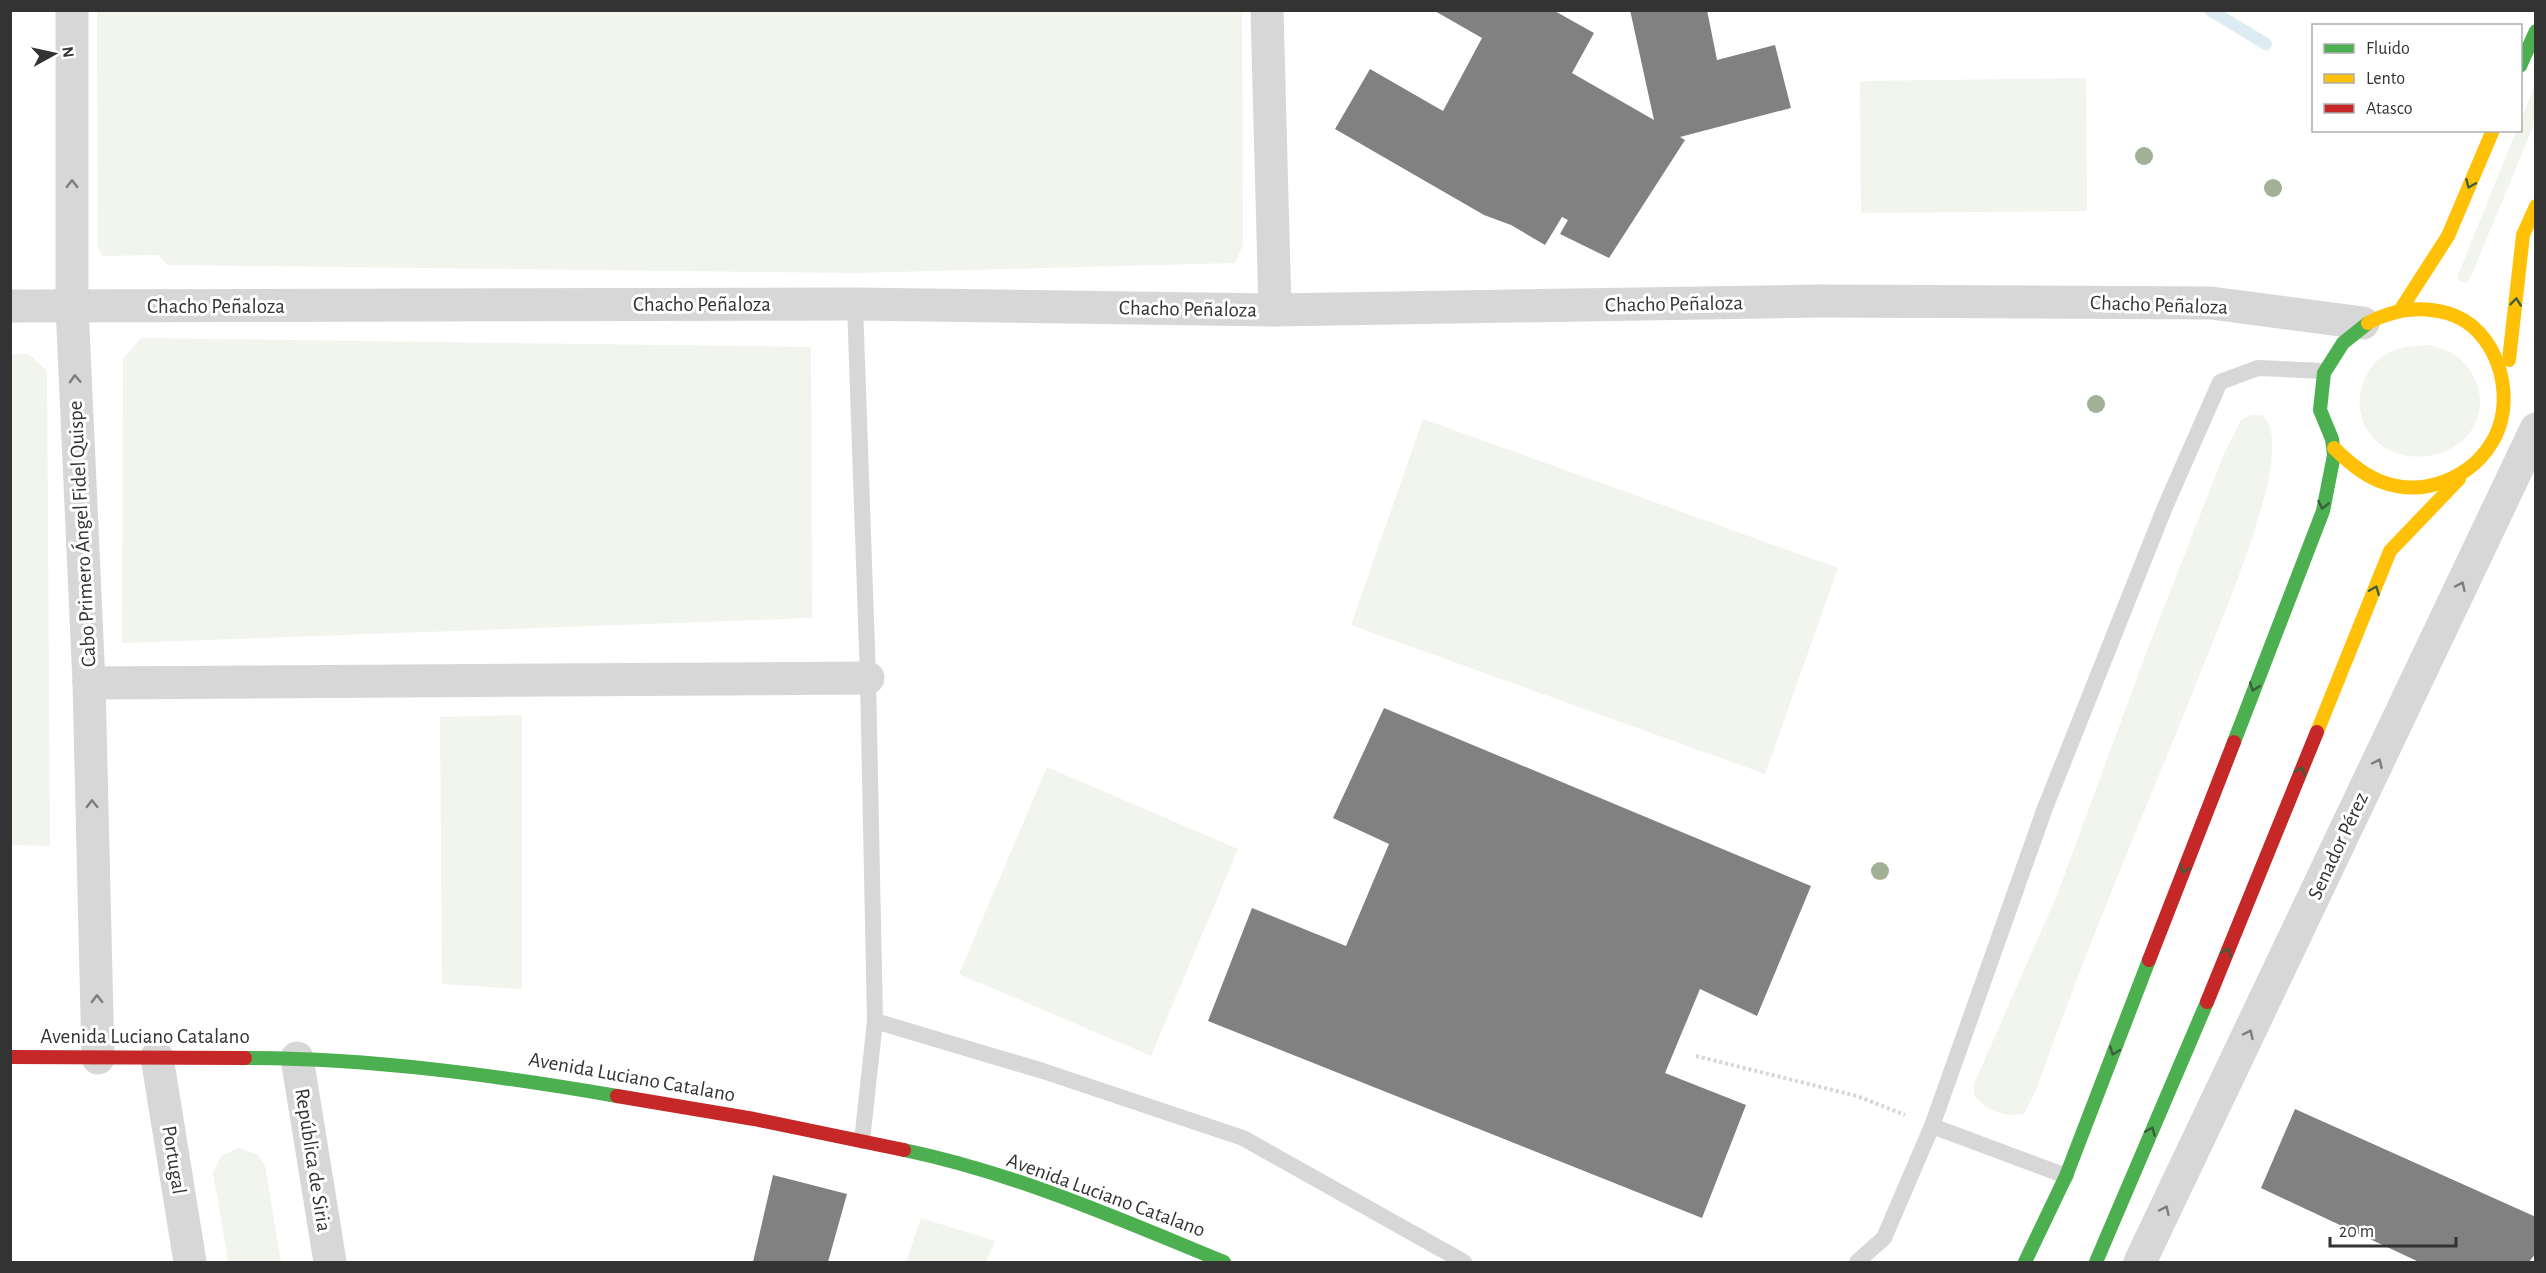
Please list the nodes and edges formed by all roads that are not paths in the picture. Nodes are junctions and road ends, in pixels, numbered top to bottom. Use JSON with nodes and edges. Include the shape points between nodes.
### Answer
{"nodes":[{"id":1,"x":72,"y":10,"type":"edge"},
{"id":2,"x":1267,"y":10,"type":"edge"},
{"id":3,"x":2535,"y":31,"type":"edge"},
{"id":4,"x":2522,"y":61,"type":"edge"},
{"id":5,"x":2492,"y":132,"type":"edge"},
{"id":6,"x":2535,"y":206,"type":"edge"},
{"id":7,"x":855,"y":304,"type":"junction"},
{"id":8,"x":10,"y":306,"type":"edge"},
{"id":9,"x":72,"y":306,"type":"junction"},
{"id":10,"x":2401,"y":309,"type":"junction"},
{"id":11,"x":1275,"y":310,"type":"junction"},
{"id":12,"x":2363,"y":323,"type":"junction"},
{"id":13,"x":2509,"y":360,"type":"junction"},
{"id":14,"x":2324,"y":371,"type":"junction"},
{"id":15,"x":2527,"y":438,"type":"edge"},
{"id":16,"x":2334,"y":448,"type":"junction"},
{"id":17,"x":2459,"y":479,"type":"junction"},
{"id":18,"x":868,"y":678,"type":"junction"},
{"id":19,"x":89,"y":683,"type":"junction"},
{"id":20,"x":875,"y":1021,"type":"junction"},
{"id":21,"x":10,"y":1057,"type":"edge"},
{"id":22,"x":158,"y":1057,"type":"junction"},
{"id":23,"x":98,"y":1058,"type":"junction"},
{"id":24,"x":297,"y":1058,"type":"junction"},
{"id":25,"x":1932,"y":1126,"type":"junction"},
{"id":26,"x":862,"y":1141,"type":"junction"},
{"id":27,"x":2066,"y":1176,"type":"junction"},
{"id":28,"x":190,"y":1263,"type":"edge"},
{"id":29,"x":330,"y":1263,"type":"edge"},
{"id":30,"x":1224,"y":1263,"type":"edge"},
{"id":31,"x":1464,"y":1263,"type":"edge"},
{"id":32,"x":1857,"y":1263,"type":"edge"},
{"id":33,"x":2025,"y":1263,"type":"edge"},
{"id":34,"x":2096,"y":1263,"type":"edge"},
{"id":35,"x":2140,"y":1263,"type":"edge"}],
"edges":[{"from":9,"to":1,"type":"street","name":"Cabo Primero Ángel Fidel Quispe","one_way":true},
{"from":2,"to":11,"type":"street"},
{"from":3,"to":4,"type":"main road"},
{"from":5,"to":10,"type":"main road","one_way":true,"via":[[2448,236]]},
{"from":13,"to":6,"type":"main road","one_way":true,"via":[[2523,235]]},
{"from":7,"to":9,"type":"street","name":"Chacho Peñaloza"},
{"from":7,"to":11,"type":"street","name":"Chacho Peñaloza"},
{"from":7,"to":18,"type":"lane"},
{"from":8,"to":9,"type":"street","name":"Chacho Peñaloza"},
{"from":19,"to":9,"type":"street","name":"Cabo Primero Ángel Fidel Quispe","one_way":true},
{"from":10,"to":12,"type":"main road"},
{"from":10,"to":13,"type":"main road","via":[[2428,307],[2461,315],[2490,333]]},
{"from":11,"to":12,"type":"street","name":"Chacho Peñaloza","via":[[1818,301],[2211,303]]},
{"from":12,"to":14,"type":"main road","via":[[2340,344]]},
{"from":13,"to":15,"type":"main road","via":[[2516,387],[2515,415]]},
{"from":14,"to":16,"type":"main road","via":[[2320,410]]},
{"from":14,"to":25,"type":"lane","via":[[2258,368],[2220,382],[2165,507],[2045,808]]},
{"from":15,"to":17,"type":"main road"},
{"from":35,"to":15,"type":"street","name":"Senador Pérez","one_way":true},
{"from":16,"to":17,"type":"main road","via":[[2358,471],[2390,485],[2425,488]]},
{"from":16,"to":27,"type":"main road","one_way":true,"via":[[2323,511]]},
{"from":34,"to":17,"type":"main road","one_way":true,"via":[[2391,551]]},
{"from":18,"to":19,"type":"street"},
{"from":18,"to":20,"type":"lane"},
{"from":23,"to":19,"type":"street","name":"Cabo Primero Ángel Fidel Quispe","one_way":true},
{"from":20,"to":26,"type":"lane"},
{"from":20,"to":31,"type":"lane","via":[[1043,1071],[1243,1138]]},
{"from":21,"to":23,"type":"main road","name":"Avenida Luciano Catalano"},
{"from":22,"to":23,"type":"main road","name":"Avenida Luciano Catalano"},
{"from":22,"to":24,"type":"main road","name":"Avenida Luciano Catalano"},
{"from":22,"to":28,"type":"street","name":"Portugal"},
{"from":24,"to":26,"type":"main road","name":"Avenida Luciano Catalano","via":[[515,1078]]},
{"from":24,"to":29,"type":"street","name":"República de Siria"},
{"from":25,"to":27,"type":"lane"},
{"from":25,"to":32,"type":"lane","via":[[1884,1238]]},
{"from":26,"to":30,"type":"main road","name":"Avenida Luciano Catalano","via":[[941,1158],[1072,1200]]},
{"from":27,"to":33,"type":"main road"}]}
